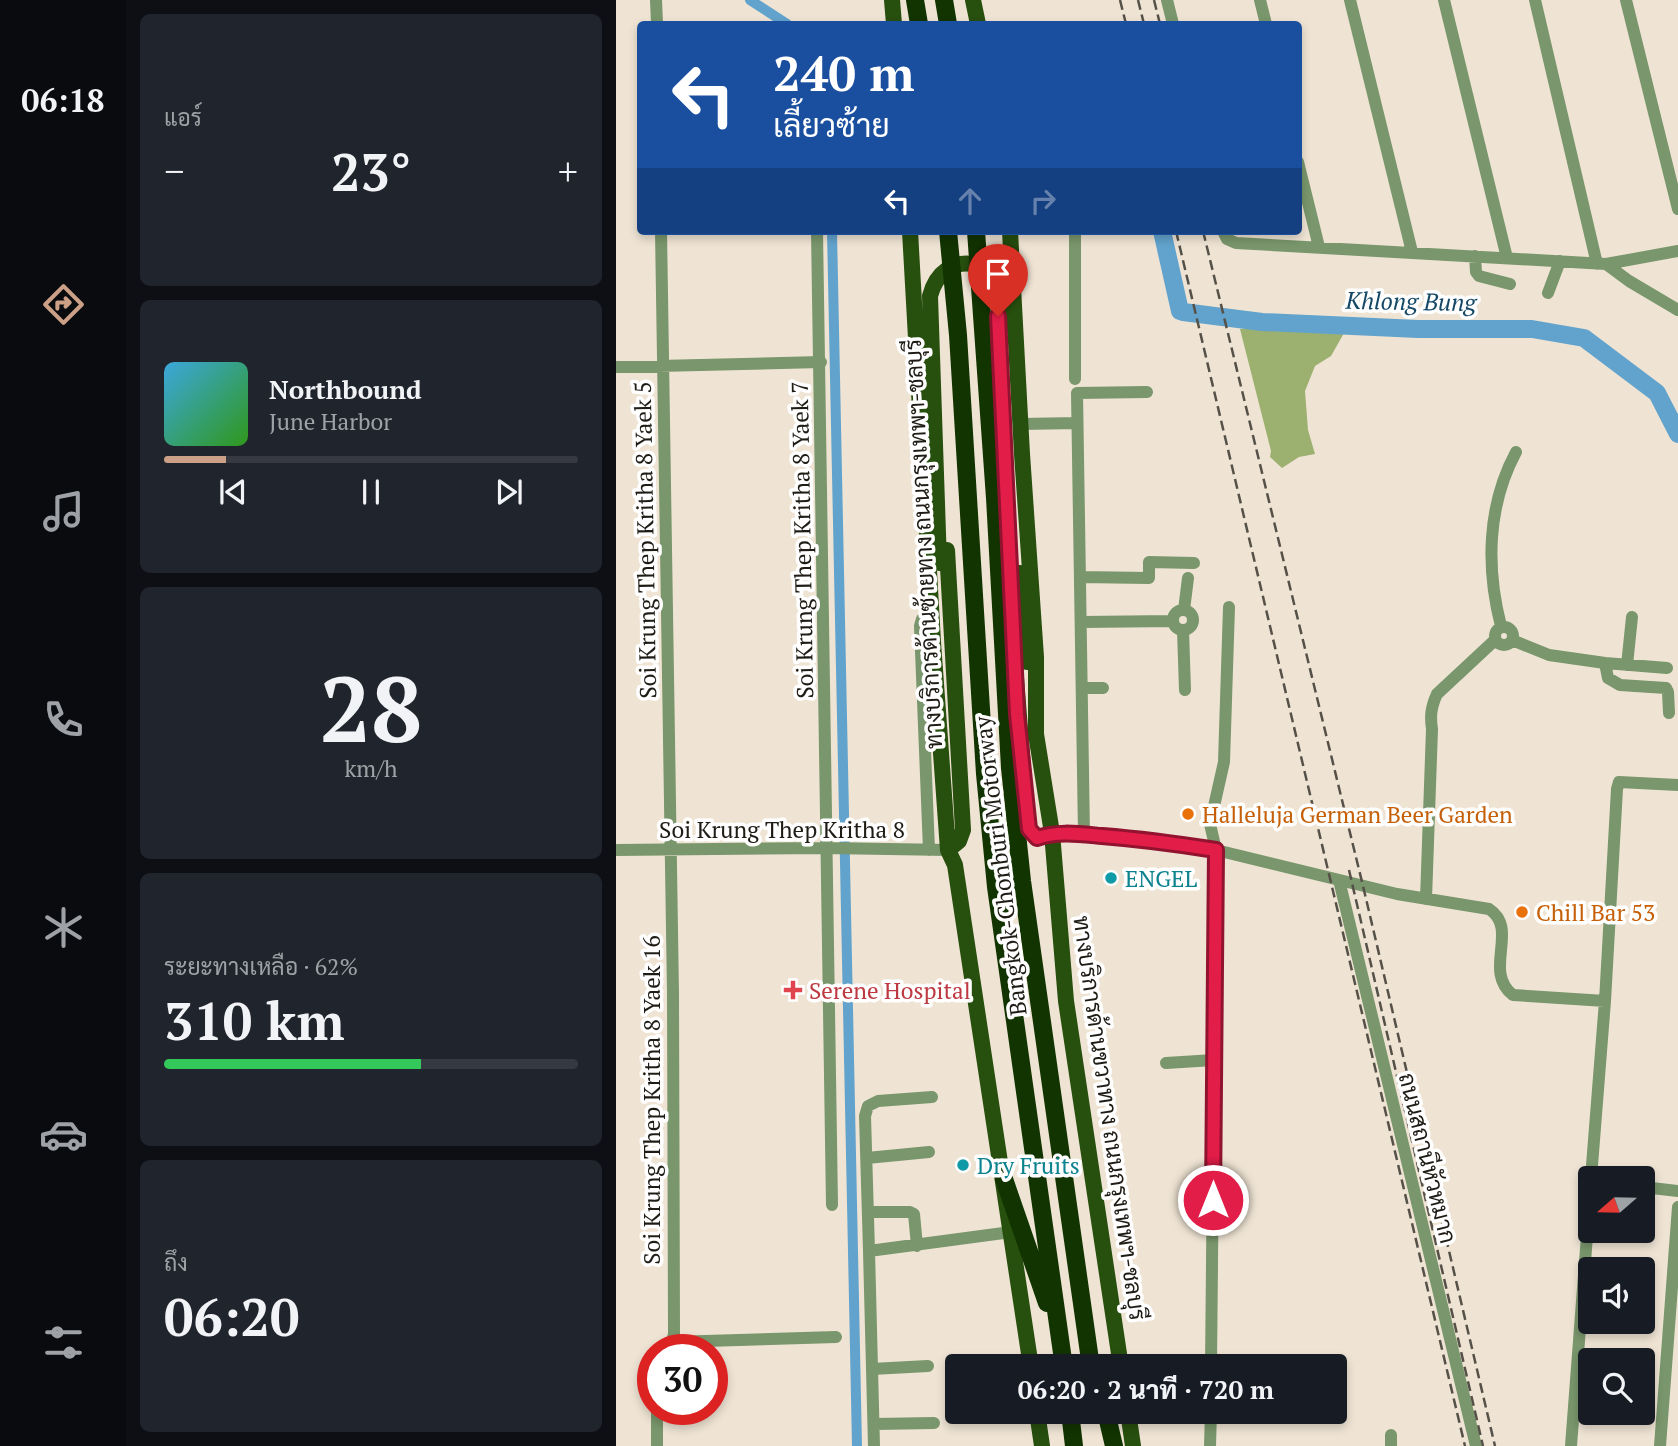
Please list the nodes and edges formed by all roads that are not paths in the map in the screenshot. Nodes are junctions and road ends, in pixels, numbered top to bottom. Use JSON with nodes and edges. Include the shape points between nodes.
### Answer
{"nodes":[{"id":1,"x":656,"y":0,"type":"edge"},
{"id":2,"x":892,"y":0,"type":"edge"},
{"id":3,"x":944,"y":0,"type":"edge"},
{"id":4,"x":972,"y":0,"type":"edge"},
{"id":5,"x":1167,"y":0,"type":"edge"},
{"id":6,"x":1260,"y":0,"type":"edge"},
{"id":7,"x":1350,"y":0,"type":"edge"},
{"id":8,"x":1444,"y":0,"type":"edge"},
{"id":9,"x":1535,"y":0,"type":"edge"},
{"id":10,"x":1626,"y":0,"type":"edge"},
{"id":11,"x":657,"y":21,"type":"edge"},
{"id":12,"x":894,"y":21,"type":"edge"},
{"id":13,"x":948,"y":21,"type":"edge"},
{"id":14,"x":977,"y":21,"type":"edge"},
{"id":15,"x":1172,"y":21,"type":"edge"},
{"id":16,"x":1265,"y":21,"type":"edge"},
{"id":17,"x":1302,"y":178,"type":"edge"},
{"id":18,"x":1678,"y":209,"type":"edge"},
{"id":19,"x":661,"y":235,"type":"edge"},
{"id":20,"x":817,"y":235,"type":"edge"},
{"id":21,"x":910,"y":235,"type":"edge"},
{"id":22,"x":917,"y":235,"type":"edge"},
{"id":23,"x":948,"y":235,"type":"edge"},
{"id":24,"x":976,"y":235,"type":"edge"},
{"id":25,"x":1001,"y":235,"type":"edge"},
{"id":26,"x":1010,"y":235,"type":"edge"},
{"id":27,"x":1075,"y":235,"type":"edge"},
{"id":28,"x":1225,"y":235,"type":"edge"},
{"id":29,"x":1319,"y":247,"type":"junction"},
{"id":30,"x":1678,"y":251,"type":"edge"},
{"id":31,"x":1412,"y":252,"type":"junction"},
{"id":32,"x":1475,"y":256,"type":"junction"},
{"id":33,"x":1507,"y":258,"type":"junction"},
{"id":34,"x":1560,"y":261,"type":"junction"},
{"id":35,"x":1601,"y":264,"type":"junction"},
{"id":36,"x":1510,"y":284,"type":"dead end"},
{"id":37,"x":1548,"y":293,"type":"dead end"},
{"id":38,"x":1678,"y":310,"type":"edge"},
{"id":39,"x":821,"y":362,"type":"junction"},
{"id":40,"x":663,"y":366,"type":"junction"},
{"id":41,"x":616,"y":367,"type":"edge"},
{"id":42,"x":1075,"y":379,"type":"dead end"},
{"id":43,"x":1147,"y":392,"type":"dead end"},
{"id":44,"x":1077,"y":423,"type":"junction"},
{"id":45,"x":1021,"y":424,"type":"junction"},
{"id":46,"x":1516,"y":452,"type":"dead end"},
{"id":47,"x":1194,"y":563,"type":"dead end"},
{"id":48,"x":1080,"y":578,"type":"junction"},
{"id":49,"x":1188,"y":578,"type":"dead end"},
{"id":50,"x":1229,"y":607,"type":"dead end"},
{"id":51,"x":931,"y":614,"type":"junction"},
{"id":52,"x":1632,"y":617,"type":"dead end"},
{"id":53,"x":1081,"y":622,"type":"junction"},
{"id":54,"x":1178,"y":625,"type":"junction"},
{"id":55,"x":1501,"y":626,"type":"junction"},
{"id":56,"x":1495,"y":640,"type":"junction"},
{"id":57,"x":1512,"y":640,"type":"junction"},
{"id":58,"x":1605,"y":663,"type":"junction"},
{"id":59,"x":1627,"y":665,"type":"junction"},
{"id":60,"x":1667,"y":668,"type":"dead end"},
{"id":61,"x":1082,"y":688,"type":"junction"},
{"id":62,"x":1103,"y":688,"type":"dead end"},
{"id":63,"x":1185,"y":690,"type":"dead end"},
{"id":64,"x":937,"y":695,"type":"junction"},
{"id":65,"x":1669,"y":713,"type":"dead end"},
{"id":66,"x":1036,"y":734,"type":"junction"},
{"id":67,"x":939,"y":736,"type":"junction"},
{"id":68,"x":957,"y":736,"type":"junction"},
{"id":69,"x":1678,"y":785,"type":"edge"},
{"id":70,"x":962,"y":818,"type":"junction"},
{"id":71,"x":946,"y":830,"type":"junction"},
{"id":72,"x":1052,"y":833,"type":"junction"},
{"id":73,"x":1084,"y":835,"type":"junction"},
{"id":74,"x":831,"y":848,"type":"junction"},
{"id":75,"x":670,"y":849,"type":"junction"},
{"id":76,"x":616,"y":850,"type":"edge"},
{"id":77,"x":929,"y":850,"type":"junction"},
{"id":78,"x":948,"y":850,"type":"junction"},
{"id":79,"x":1216,"y":850,"type":"junction"},
{"id":80,"x":1339,"y":880,"type":"junction"},
{"id":81,"x":1426,"y":899,"type":"junction"},
{"id":82,"x":1605,"y":1001,"type":"junction"},
{"id":83,"x":1214,"y":1060,"type":"junction"},
{"id":84,"x":1166,"y":1063,"type":"dead end"},
{"id":85,"x":932,"y":1097,"type":"dead end"},
{"id":86,"x":929,"y":1152,"type":"dead end"},
{"id":87,"x":867,"y":1158,"type":"junction"},
{"id":88,"x":1592,"y":1166,"type":"edge"},
{"id":89,"x":1004,"y":1179,"type":"junction"},
{"id":90,"x":1656,"y":1188,"type":"edge"},
{"id":91,"x":1678,"y":1191,"type":"edge"},
{"id":92,"x":832,"y":1205,"type":"dead end"},
{"id":93,"x":1678,"y":1207,"type":"edge"},
{"id":94,"x":868,"y":1212,"type":"junction"},
{"id":95,"x":1011,"y":1233,"type":"junction"},
{"id":96,"x":1586,"y":1243,"type":"edge"},
{"id":97,"x":917,"y":1246,"type":"junction"},
{"id":98,"x":869,"y":1251,"type":"junction"},
{"id":99,"x":674,"y":1334,"type":"edge"},
{"id":100,"x":836,"y":1337,"type":"dead end"},
{"id":101,"x":1060,"y":1339,"type":"junction"},
{"id":102,"x":728,"y":1342,"type":"edge"},
{"id":103,"x":1029,"y":1354,"type":"edge"},
{"id":104,"x":1062,"y":1354,"type":"edge"},
{"id":105,"x":1090,"y":1354,"type":"edge"},
{"id":106,"x":1119,"y":1354,"type":"edge"},
{"id":107,"x":1211,"y":1354,"type":"edge"},
{"id":108,"x":928,"y":1366,"type":"dead end"},
{"id":109,"x":872,"y":1369,"type":"junction"},
{"id":110,"x":934,"y":1423,"type":"dead end"},
{"id":111,"x":874,"y":1424,"type":"junction"},
{"id":112,"x":1039,"y":1424,"type":"edge"},
{"id":113,"x":1071,"y":1424,"type":"edge"},
{"id":114,"x":1099,"y":1424,"type":"edge"},
{"id":115,"x":1109,"y":1424,"type":"edge"},
{"id":116,"x":1130,"y":1424,"type":"edge"},
{"id":117,"x":1211,"y":1424,"type":"edge"},
{"id":118,"x":657,"y":1425,"type":"edge"},
{"id":119,"x":657,"y":1446,"type":"edge"},
{"id":120,"x":874,"y":1446,"type":"edge"},
{"id":121,"x":1042,"y":1446,"type":"edge"},
{"id":122,"x":1074,"y":1446,"type":"edge"},
{"id":123,"x":1102,"y":1446,"type":"edge"},
{"id":124,"x":1114,"y":1446,"type":"edge"},
{"id":125,"x":1133,"y":1446,"type":"edge"},
{"id":126,"x":1210,"y":1446,"type":"edge"},
{"id":127,"x":1476,"y":1446,"type":"edge"},
{"id":128,"x":1571,"y":1446,"type":"edge"},
{"id":129,"x":1660,"y":1446,"type":"edge"}],
"edges":[{"from":1,"to":11,"type":"street"},
{"from":2,"to":12,"type":"main road"},
{"from":3,"to":13,"type":"highway"},
{"from":4,"to":14,"type":"main road"},
{"from":5,"to":15,"type":"street"},
{"from":6,"to":16,"type":"street"},
{"from":7,"to":31,"type":"street"},
{"from":8,"to":33,"type":"street"},
{"from":9,"to":35,"type":"street"},
{"from":10,"to":18,"type":"street"},
{"from":17,"to":29,"type":"street"},
{"from":19,"to":40,"type":"street","name":"Soi Krung Thep Kritha 8 Yaek 5"},
{"from":20,"to":39,"type":"street","name":"Soi Krung Thep Kritha 8 Yaek 7"},
{"from":21,"to":51,"type":"main road","name":"ทางบริการด้านซ้ายทาง ถนนกรุงเทพฯ-ชลบุรี"},
{"from":22,"to":68,"type":"main road","name":"ทางบริการด้านซ้ายทาง ถนนกรุงเทพฯ-ชลบุรี","via":[[922,279],[932,307]]},
{"from":23,"to":101,"type":"highway","name":"Bangkok-Chonburi Motorway","via":[[996,887]]},
{"from":24,"to":105,"type":"highway","name":"Bangkok-Chonburi Motorway","via":[[1010,768]]},
{"from":25,"to":72,"type":"main road","via":[[1004,269],[998,316],[1017,714],[1029,829],[1037,838]]},
{"from":26,"to":45,"type":"main road","name":"ทางบริการด้านขวาทาง ถนนกรุงเทพฯ-ชลบุรี"},
{"from":27,"to":42,"type":"street"},
{"from":28,"to":29,"type":"street","via":[[1237,243]]},
{"from":29,"to":31,"type":"street"},
{"from":30,"to":35,"type":"street"},
{"from":31,"to":32,"type":"street"},
{"from":32,"to":33,"type":"street"},
{"from":32,"to":36,"type":"street","via":[[1479,276]]},
{"from":33,"to":34,"type":"street"},
{"from":34,"to":35,"type":"street"},
{"from":34,"to":37,"type":"street"},
{"from":35,"to":38,"type":"street"},
{"from":39,"to":40,"type":"street"},
{"from":39,"to":74,"type":"street","name":"Soi Krung Thep Kritha 8 Yaek 7"},
{"from":40,"to":41,"type":"street"},
{"from":40,"to":75,"type":"street","name":"Soi Krung Thep Kritha 8 Yaek 5"},
{"from":43,"to":44,"type":"street","via":[[1077,393]]},
{"from":44,"to":45,"type":"street"},
{"from":44,"to":48,"type":"street"},
{"from":45,"to":66,"type":"main road","name":"ทางบริการด้านขวาทาง ถนนกรุงเทพฯ-ชลบุรี","via":[[1038,684]]},
{"from":46,"to":55,"type":"street","via":[[1494,509],[1491,582]]},
{"from":47,"to":48,"type":"street","via":[[1149,562],[1149,578]]},
{"from":48,"to":53,"type":"street"},
{"from":49,"to":54,"type":"street","via":[[1184,610],[1192,619],[1190,626]]},
{"from":50,"to":79,"type":"street","via":[[1224,762],[1210,824]]},
{"from":51,"to":64,"type":"main road","name":"ทางบริการด้านซ้ายทาง ถนนกรุงเทพฯ-ชลบุรี"},
{"from":51,"to":77,"type":"street","via":[[920,626]]},
{"from":52,"to":59,"type":"street"},
{"from":53,"to":54,"type":"street"},
{"from":53,"to":61,"type":"street"},
{"from":54,"to":63,"type":"street"},
{"from":55,"to":56,"type":"street"},
{"from":55,"to":57,"type":"street","via":[[1512,631]]},
{"from":56,"to":57,"type":"street","via":[[1502,645]]},
{"from":56,"to":81,"type":"street","via":[[1437,694],[1433,704]]},
{"from":57,"to":58,"type":"street","via":[[1549,655]]},
{"from":58,"to":59,"type":"street"},
{"from":58,"to":65,"type":"street","via":[[1608,678],[1620,685],[1666,688]]},
{"from":59,"to":60,"type":"street"},
{"from":61,"to":62,"type":"street"},
{"from":61,"to":73,"type":"street"},
{"from":64,"to":66,"type":"main road","via":[[942,645],[930,296],[943,272],[968,263],[986,268],[1005,291],[1023,632]]},
{"from":64,"to":67,"type":"main road","name":"ทางบริการด้านซ้ายทาง ถนนกรุงเทพฯ-ชลบุรี"},
{"from":66,"to":72,"type":"main road","name":"ทางบริการด้านขวาทาง ถนนกรุงเทพฯ-ชลบุรี"},
{"from":67,"to":68,"type":"main road","via":[[949,741]]},
{"from":67,"to":71,"type":"main road","name":"ทางบริการด้านซ้ายทาง ถนนกรุงเทพฯ-ชลบุรี"},
{"from":68,"to":70,"type":"main road","name":"ทางบริการด้านซ้ายทาง ถนนกรุงเทพฯ-ชลบุรี"},
{"from":69,"to":82,"type":"street","via":[[1619,782]]},
{"from":70,"to":71,"type":"main road","via":[[957,827]]},
{"from":70,"to":78,"type":"main road","name":"ทางบริการด้านซ้ายทาง ถนนกรุงเทพฯ-ชลบุรี","via":[[961,836]]},
{"from":71,"to":78,"type":"main road","name":"ทางบริการด้านซ้ายทาง ถนนกรุงเทพฯ-ชลบุรี"},
{"from":72,"to":73,"type":"street"},
{"from":72,"to":106,"type":"main road","name":"ทางบริการด้านขวาทาง ถนนกรุงเทพฯ-ชลบุรี","via":[[1066,1001]]},
{"from":73,"to":79,"type":"street"},
{"from":74,"to":75,"type":"street","name":"Soi Krung Thep Kritha 8"},
{"from":74,"to":77,"type":"street","name":"Soi Krung Thep Kritha 8"},
{"from":74,"to":92,"type":"street","name":"Soi Krung Thep Kritha 8 Yaek 7"},
{"from":75,"to":76,"type":"street","name":"Soi Krung Thep Kritha 8"},
{"from":75,"to":99,"type":"street","name":"Soi Krung Thep Kritha 8 Yaek 16"},
{"from":77,"to":78,"type":"street","name":"Soi Krung Thep Kritha 8"},
{"from":78,"to":89,"type":"main road","name":"ทางบริการด้านซ้ายทาง ถนนกรุงเทพฯ-ชลบุรี","via":[[955,865]]},
{"from":79,"to":80,"type":"street"},
{"from":79,"to":83,"type":"street"},
{"from":80,"to":81,"type":"street"},
{"from":80,"to":127,"type":"street","name":"ถนนสถานีหัวหมาก"},
{"from":81,"to":82,"type":"street","via":[[1489,909],[1498,915],[1502,923],[1500,973],[1504,987],[1513,995]]},
{"from":82,"to":88,"type":"street"},
{"from":83,"to":84,"type":"street"},
{"from":83,"to":107,"type":"street"},
{"from":85,"to":87,"type":"street","via":[[878,1101],[868,1107]]},
{"from":86,"to":87,"type":"street"},
{"from":87,"to":94,"type":"street"},
{"from":89,"to":95,"type":"main road","name":"ทางบริการด้านซ้ายทาง ถนนกรุงเทพฯ-ชลบุรี"},
{"from":89,"to":101,"type":"highway"},
{"from":90,"to":91,"type":"street"},
{"from":93,"to":129,"type":"street"},
{"from":94,"to":97,"type":"street","via":[[914,1214]]},
{"from":94,"to":98,"type":"street"},
{"from":95,"to":97,"type":"street"},
{"from":95,"to":103,"type":"main road","name":"ทางบริการด้านซ้ายทาง ถนนกรุงเทพฯ-ชลบุรี"},
{"from":96,"to":128,"type":"street"},
{"from":97,"to":98,"type":"street"},
{"from":98,"to":109,"type":"street"},
{"from":100,"to":102,"type":"street"},
{"from":101,"to":104,"type":"highway","name":"Bangkok-Chonburi Motorway"},
{"from":108,"to":109,"type":"street"},
{"from":109,"to":111,"type":"street"},
{"from":110,"to":111,"type":"street"},
{"from":111,"to":120,"type":"street"},
{"from":112,"to":121,"type":"main road"},
{"from":113,"to":122,"type":"highway"},
{"from":114,"to":123,"type":"highway"},
{"from":115,"to":124,"type":"highway"},
{"from":116,"to":125,"type":"main road"},
{"from":117,"to":126,"type":"street"},
{"from":118,"to":119,"type":"street"}]}
